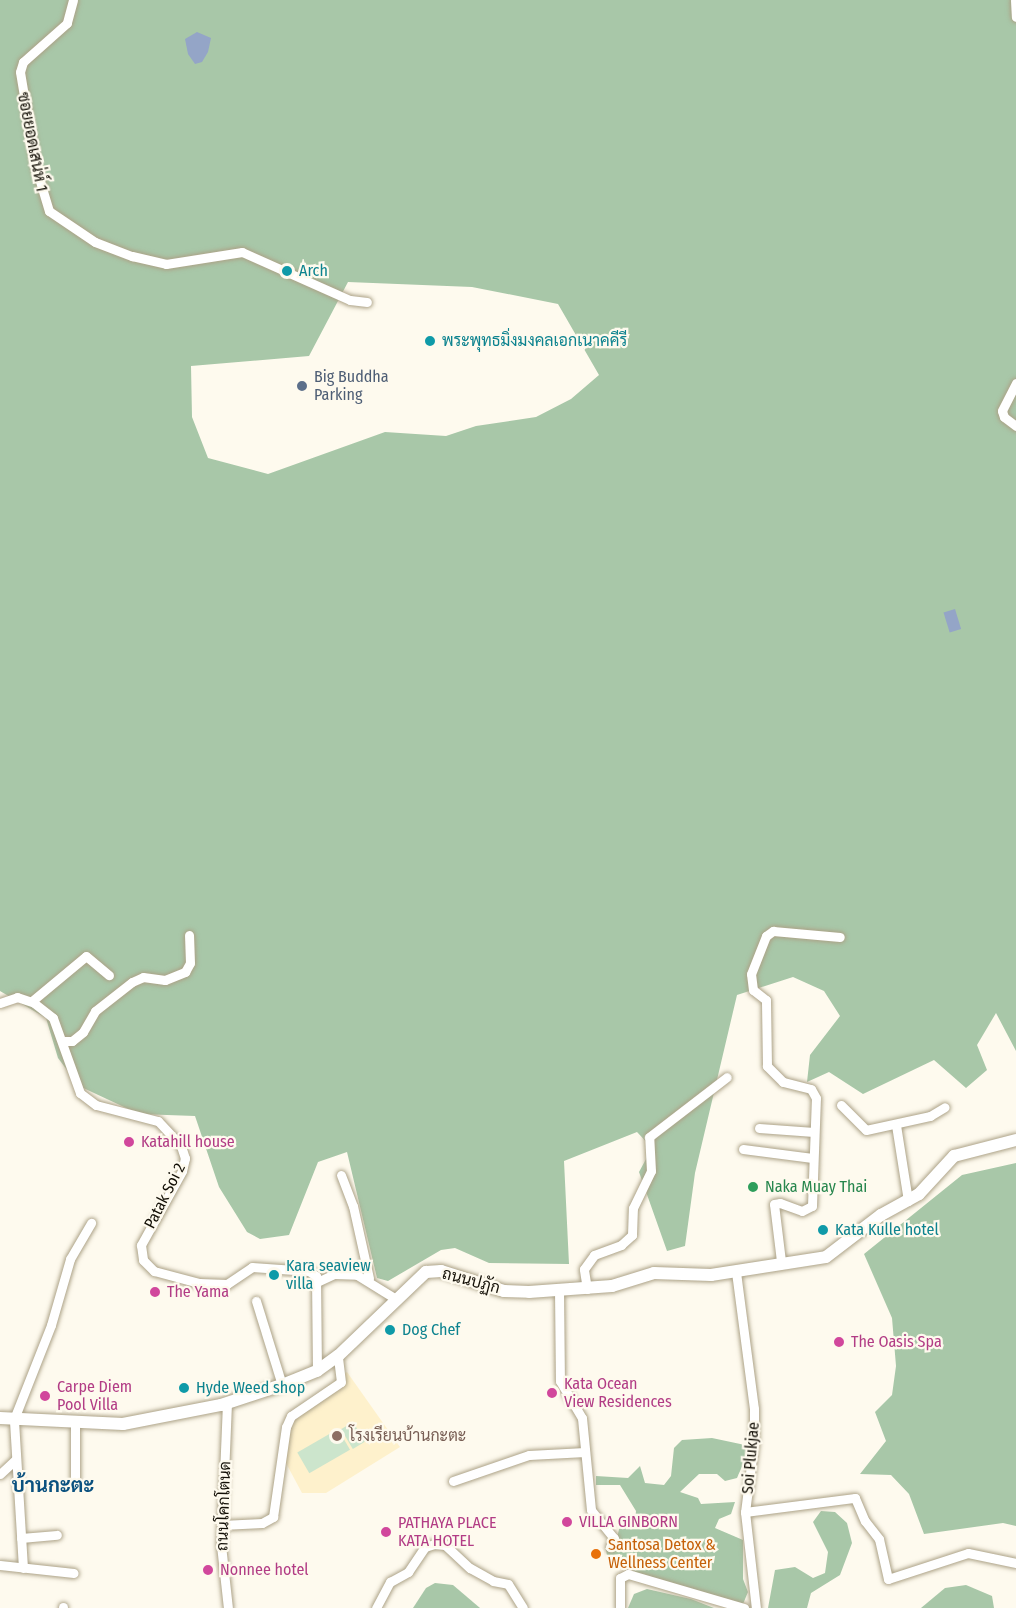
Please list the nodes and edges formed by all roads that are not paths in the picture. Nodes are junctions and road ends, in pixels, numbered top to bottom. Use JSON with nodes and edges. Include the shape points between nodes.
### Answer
{"nodes":[{"id":1,"x":73,"y":0,"type":"edge"},
{"id":2,"x":1015,"y":0,"type":"edge"},
{"id":3,"x":1016,"y":17,"type":"edge"},
{"id":4,"x":367,"y":302,"type":"dead end"},
{"id":5,"x":1016,"y":383,"type":"edge"},
{"id":6,"x":1016,"y":426,"type":"edge"},
{"id":7,"x":189,"y":935,"type":"dead end"},
{"id":8,"x":840,"y":937,"type":"dead end"},
{"id":9,"x":109,"y":975,"type":"dead end"},
{"id":10,"x":32,"y":1002,"type":"junction"},
{"id":11,"x":0,"y":1003,"type":"edge"},
{"id":12,"x":62,"y":1041,"type":"junction"},
{"id":13,"x":727,"y":1077,"type":"dead end"},
{"id":14,"x":841,"y":1105,"type":"dead end"},
{"id":15,"x":945,"y":1107,"type":"dead end"},
{"id":16,"x":896,"y":1125,"type":"junction"},
{"id":17,"x":759,"y":1128,"type":"dead end"},
{"id":18,"x":814,"y":1132,"type":"junction"},
{"id":19,"x":1016,"y":1140,"type":"edge"},
{"id":20,"x":743,"y":1149,"type":"dead end"},
{"id":21,"x":812,"y":1158,"type":"junction"},
{"id":22,"x":341,"y":1174,"type":"dead end"},
{"id":23,"x":908,"y":1202,"type":"junction"},
{"id":24,"x":92,"y":1223,"type":"dead end"},
{"id":25,"x":781,"y":1262,"type":"junction"},
{"id":26,"x":736,"y":1272,"type":"junction"},
{"id":27,"x":369,"y":1278,"type":"junction"},
{"id":28,"x":317,"y":1282,"type":"junction"},
{"id":29,"x":587,"y":1289,"type":"junction"},
{"id":30,"x":558,"y":1290,"type":"junction"},
{"id":31,"x":396,"y":1299,"type":"junction"},
{"id":32,"x":256,"y":1301,"type":"dead end"},
{"id":33,"x":338,"y":1356,"type":"junction"},
{"id":34,"x":317,"y":1371,"type":"junction"},
{"id":35,"x":282,"y":1385,"type":"junction"},
{"id":36,"x":227,"y":1403,"type":"junction"},
{"id":37,"x":0,"y":1418,"type":"edge"},
{"id":38,"x":14,"y":1419,"type":"junction"},
{"id":39,"x":75,"y":1422,"type":"junction"},
{"id":40,"x":585,"y":1452,"type":"junction"},
{"id":41,"x":16,"y":1459,"type":"junction"},
{"id":42,"x":0,"y":1474,"type":"edge"},
{"id":43,"x":75,"y":1480,"type":"dead end"},
{"id":44,"x":453,"y":1481,"type":"dead end"},
{"id":45,"x":745,"y":1512,"type":"junction"},
{"id":46,"x":222,"y":1525,"type":"junction"},
{"id":47,"x":57,"y":1535,"type":"dead end"},
{"id":48,"x":21,"y":1538,"type":"junction"},
{"id":49,"x":610,"y":1547,"type":"dead end"},
{"id":50,"x":1016,"y":1563,"type":"edge"},
{"id":51,"x":0,"y":1565,"type":"edge"},
{"id":52,"x":23,"y":1568,"type":"junction"},
{"id":53,"x":74,"y":1573,"type":"dead end"},
{"id":54,"x":228,"y":1608,"type":"edge"},
{"id":55,"x":376,"y":1608,"type":"edge"},
{"id":56,"x":523,"y":1608,"type":"edge"},
{"id":57,"x":620,"y":1608,"type":"edge"},
{"id":58,"x":744,"y":1608,"type":"edge"},
{"id":59,"x":756,"y":1608,"type":"edge"}],
"edges":[{"from":1,"to":4,"type":"street","name":"ซอยยอดเสน่ห์ 1","via":[[67,23],[23,62],[20,72],[36,168],[49,212],[94,242],[132,256],[166,264],[242,252],[343,297]]},
{"from":2,"to":3,"type":"street"},
{"from":5,"to":6,"type":"street","via":[[1002,411]]},
{"from":7,"to":12,"type":"street","via":[[190,963],[185,972],[165,980],[153,976],[132,982],[95,1011],[84,1032],[72,1041]]},
{"from":8,"to":18,"type":"street","via":[[773,931],[766,936],[751,974],[753,990],[766,1000],[767,1066],[783,1082],[811,1089],[816,1098]]},
{"from":9,"to":10,"type":"street","via":[[86,956]]},
{"from":10,"to":11,"type":"street","via":[[17,997]]},
{"from":10,"to":12,"type":"street","name":"Patak Soi 2","via":[[53,1018]]},
{"from":12,"to":28,"type":"street","name":"Patak Soi 2","via":[[80,1093],[96,1105],[158,1121],[181,1146],[185,1158],[182,1171],[141,1245],[143,1260],[154,1271],[199,1283],[227,1284],[252,1267],[272,1267],[309,1271]]},
{"from":13,"to":29,"type":"street","via":[[649,1137],[651,1171],[633,1208],[632,1234],[621,1245],[594,1256],[584,1269]]},
{"from":14,"to":16,"type":"street","via":[[866,1130]]},
{"from":15,"to":16,"type":"street","via":[[930,1116]]},
{"from":16,"to":23,"type":"street"},
{"from":17,"to":18,"type":"street"},
{"from":18,"to":21,"type":"street"},
{"from":19,"to":23,"type":"main road","name":"ถนนปฏัก","via":[[954,1156]]},
{"from":20,"to":21,"type":"street"},
{"from":21,"to":25,"type":"street","via":[[812,1206],[802,1211],[774,1204]]},
{"from":22,"to":27,"type":"street","via":[[356,1216]]},
{"from":23,"to":25,"type":"main road","name":"ถนนปฏัก","via":[[880,1215],[837,1252]]},
{"from":24,"to":38,"type":"street","via":[[70,1259],[51,1325]]},
{"from":25,"to":26,"type":"main road","name":"ถนนปฏัก"},
{"from":26,"to":29,"type":"main road","name":"ถนนปฏัก","via":[[654,1273]]},
{"from":26,"to":45,"type":"street","name":"Soi Plukjae","via":[[754,1409]]},
{"from":27,"to":28,"type":"street","via":[[334,1274]]},
{"from":27,"to":31,"type":"street"},
{"from":28,"to":34,"type":"street"},
{"from":29,"to":30,"type":"main road","name":"ถนนปฏัก"},
{"from":30,"to":31,"type":"main road","name":"ถนนปฏัก","via":[[504,1291],[441,1271],[426,1272]]},
{"from":30,"to":40,"type":"street","via":[[560,1381],[582,1418]]},
{"from":31,"to":33,"type":"main road","name":"ถนนปฏัก"},
{"from":32,"to":35,"type":"street"},
{"from":33,"to":34,"type":"main road","name":"ถนนปฏัก"},
{"from":33,"to":46,"type":"street","via":[[341,1382],[291,1416],[286,1427],[273,1517],[262,1522]]},
{"from":34,"to":35,"type":"main road","name":"ถนนปฏัก"},
{"from":35,"to":36,"type":"main road","name":"ถนนปฏัก"},
{"from":36,"to":39,"type":"main road","name":"ถนนปฏัก","via":[[123,1424]]},
{"from":36,"to":46,"type":"street","name":"ถนนโคกโตนด"},
{"from":37,"to":38,"type":"main road","name":"ถนนปฏัก"},
{"from":38,"to":39,"type":"main road","name":"ถนนปฏัก"},
{"from":38,"to":41,"type":"street"},
{"from":39,"to":43,"type":"street"},
{"from":40,"to":44,"type":"street","via":[[529,1455]]},
{"from":40,"to":49,"type":"street","via":[[591,1510],[614,1538]]},
{"from":41,"to":42,"type":"street"},
{"from":41,"to":48,"type":"street"},
{"from":45,"to":50,"type":"street","via":[[855,1498],[879,1539],[888,1579],[968,1553]]},
{"from":45,"to":59,"type":"street","name":"Soi Plukjae"},
{"from":46,"to":54,"type":"street","name":"ถนนโคกโตนด"},
{"from":47,"to":48,"type":"street"},
{"from":48,"to":52,"type":"street"},
{"from":51,"to":52,"type":"street"},
{"from":52,"to":53,"type":"street"},
{"from":55,"to":56,"type":"street","via":[[390,1582],[408,1572],[425,1547],[434,1544],[445,1545],[470,1568],[493,1581],[508,1584]]},
{"from":57,"to":58,"type":"street","via":[[620,1578],[628,1574]]}]}
